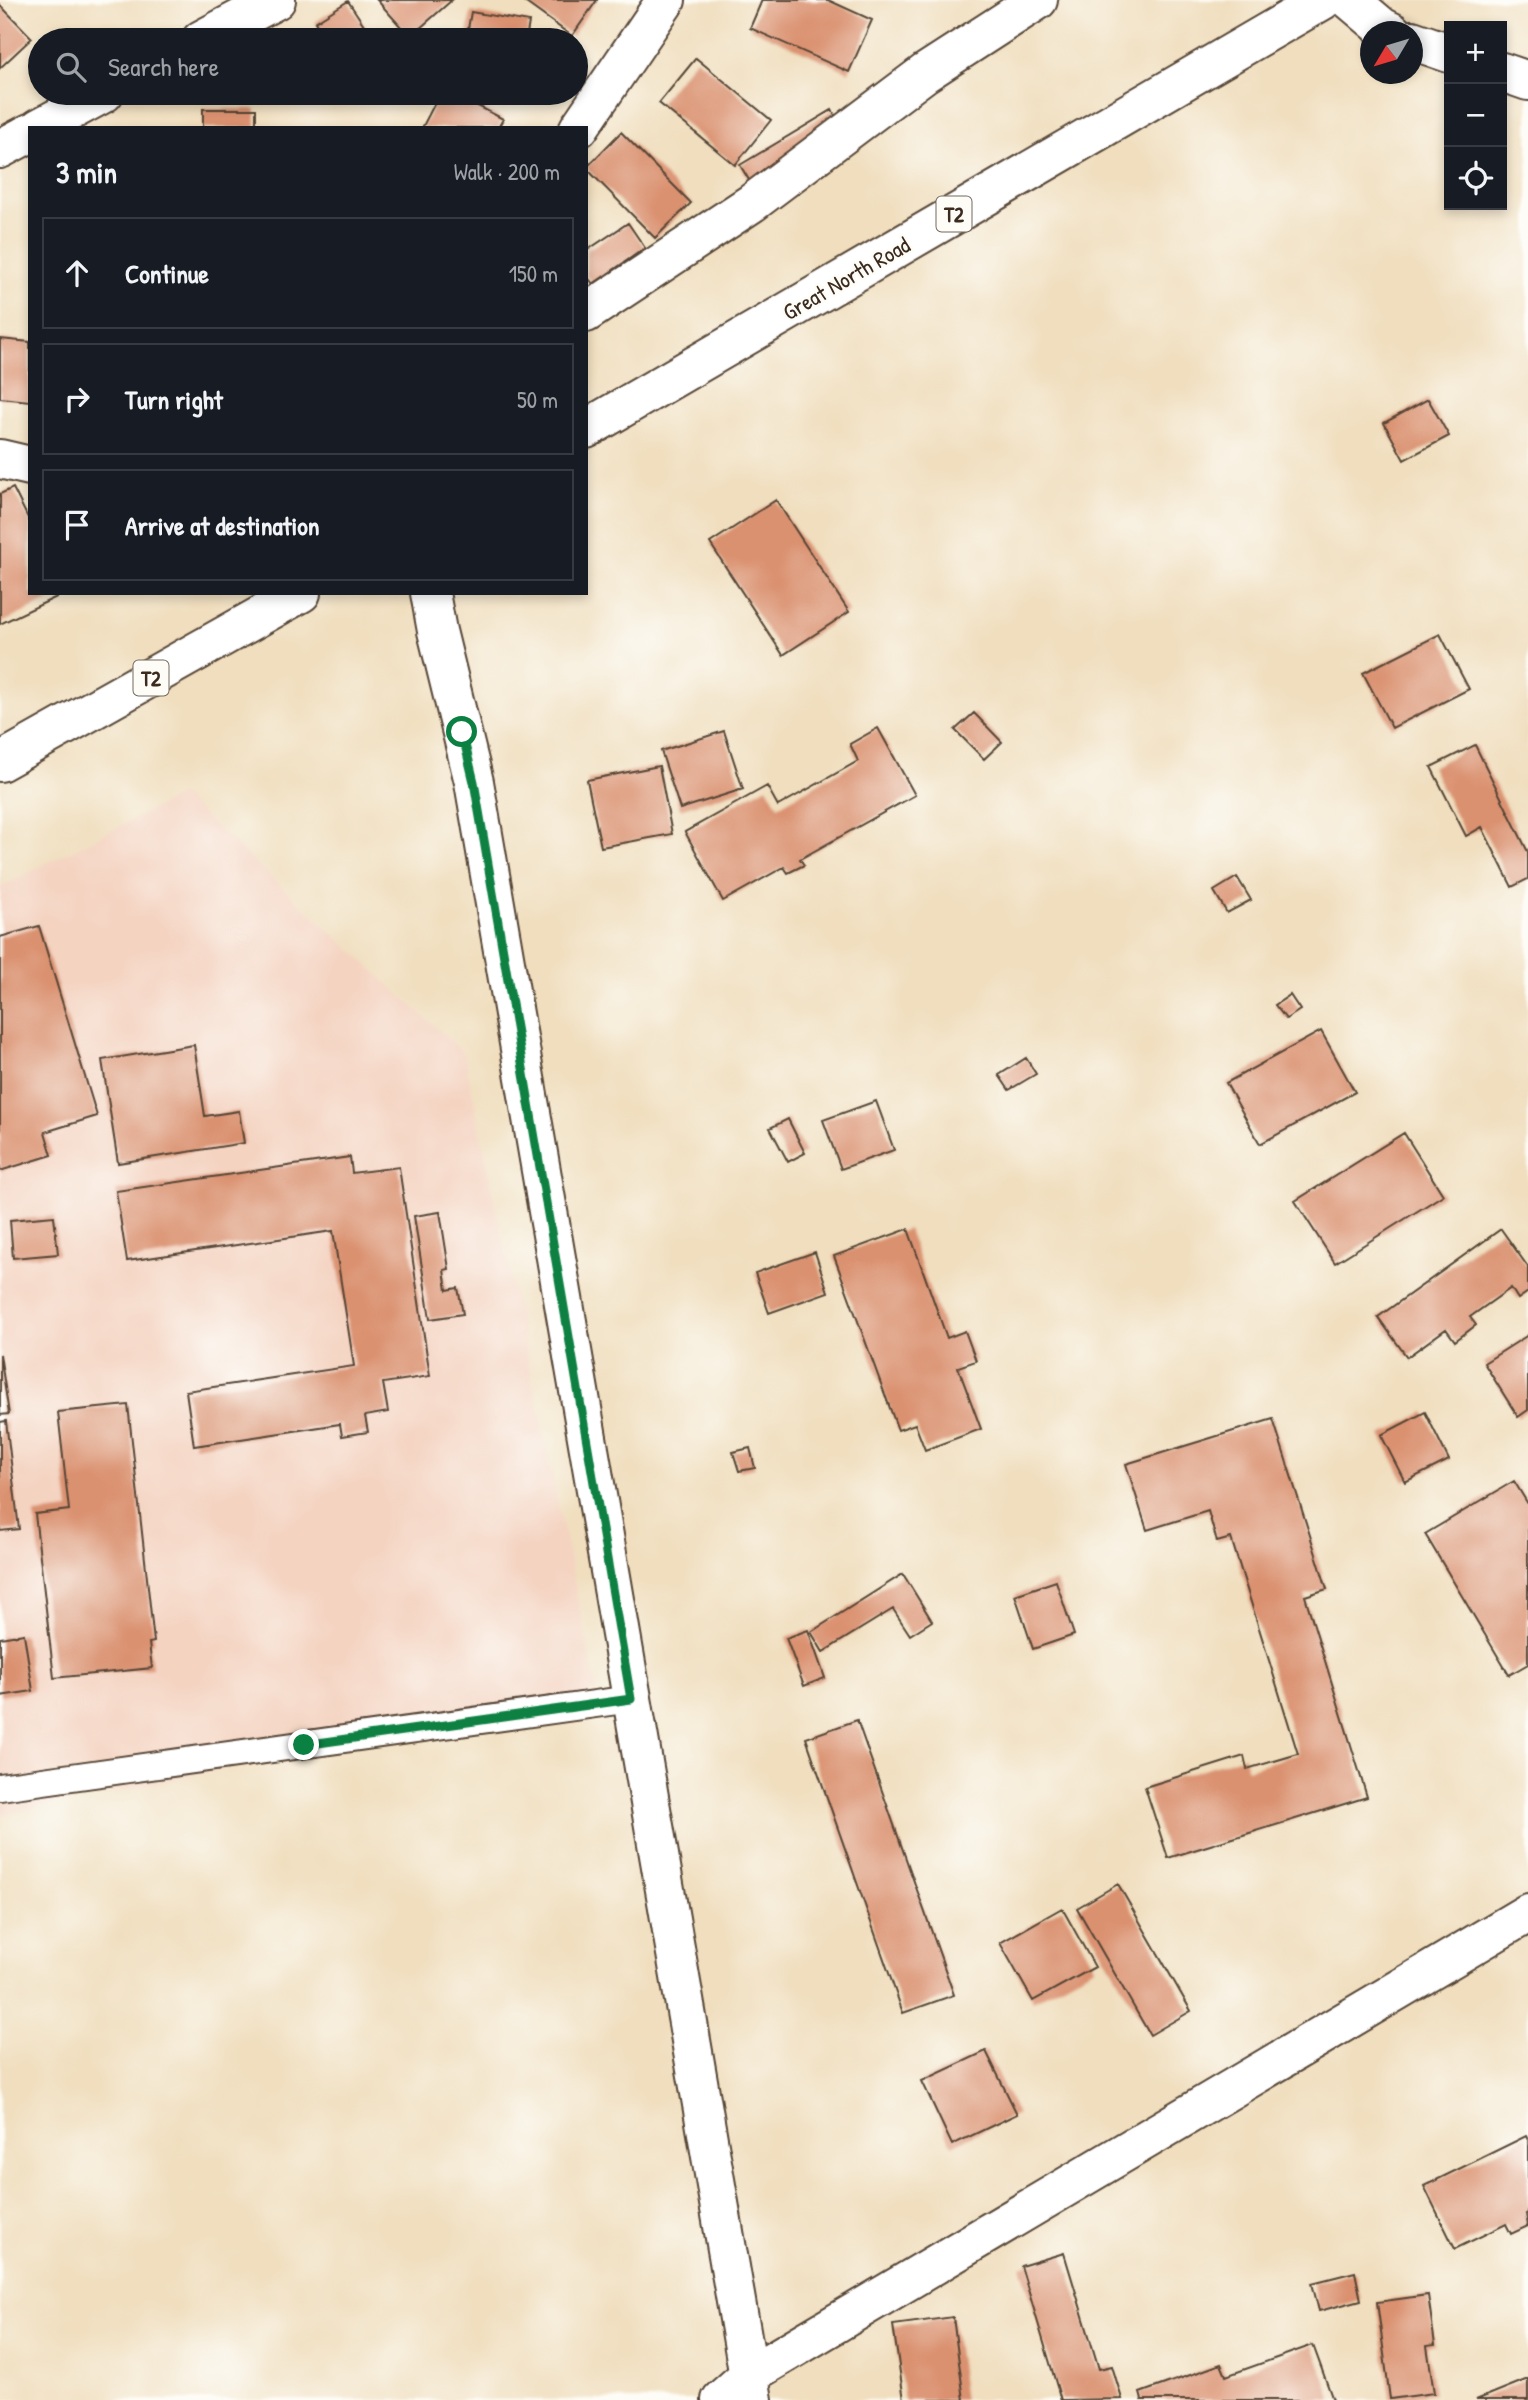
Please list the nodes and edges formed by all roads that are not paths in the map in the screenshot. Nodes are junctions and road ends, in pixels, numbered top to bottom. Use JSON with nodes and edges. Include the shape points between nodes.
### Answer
{"nodes":[{"id":1,"x":276,"y":0,"type":"edge"},
{"id":2,"x":666,"y":0,"type":"edge"},
{"id":3,"x":1038,"y":0,"type":"edge"},
{"id":4,"x":1325,"y":1,"type":"edge"},
{"id":5,"x":1369,"y":21,"type":"edge"},
{"id":6,"x":224,"y":28,"type":"edge"},
{"id":7,"x":1423,"y":44,"type":"edge"},
{"id":8,"x":1444,"y":51,"type":"edge"},
{"id":9,"x":1507,"y":74,"type":"edge"},
{"id":10,"x":1528,"y":81,"type":"edge"},
{"id":11,"x":82,"y":105,"type":"edge"},
{"id":12,"x":43,"y":126,"type":"edge"},
{"id":13,"x":580,"y":126,"type":"edge"},
{"id":14,"x":28,"y":134,"type":"edge"},
{"id":15,"x":0,"y":149,"type":"edge"},
{"id":16,"x":588,"y":312,"type":"edge"},
{"id":17,"x":588,"y":428,"type":"edge"},
{"id":18,"x":0,"y":459,"type":"edge"},
{"id":19,"x":28,"y":466,"type":"edge"},
{"id":20,"x":297,"y":595,"type":"edge"},
{"id":21,"x":430,"y":595,"type":"edge"},
{"id":22,"x":0,"y":762,"type":"edge"},
{"id":23,"x":631,"y":1699,"type":"junction"},
{"id":24,"x":0,"y":1787,"type":"edge"},
{"id":25,"x":1528,"y":1913,"type":"edge"},
{"id":26,"x":741,"y":2392,"type":"edge"}],
"edges":[{"from":1,"to":6,"type":"main road"},
{"from":2,"to":13,"type":"main road"},
{"from":3,"to":16,"type":"main road","via":[[925,73],[752,204]]},
{"from":4,"to":5,"type":"main road"},
{"from":4,"to":17,"type":"main road","name":"Great North Road","number":"T2"},
{"from":7,"to":8,"type":"main road"},
{"from":9,"to":10,"type":"main road"},
{"from":11,"to":12,"type":"main road"},
{"from":14,"to":15,"type":"main road"},
{"from":18,"to":19,"type":"main road"},
{"from":20,"to":22,"type":"main road","number":"T2"},
{"from":21,"to":23,"type":"main road","via":[[474,782]]},
{"from":23,"to":24,"type":"lane"},
{"from":23,"to":26,"type":"main road"},
{"from":25,"to":26,"type":"main road"}]}
